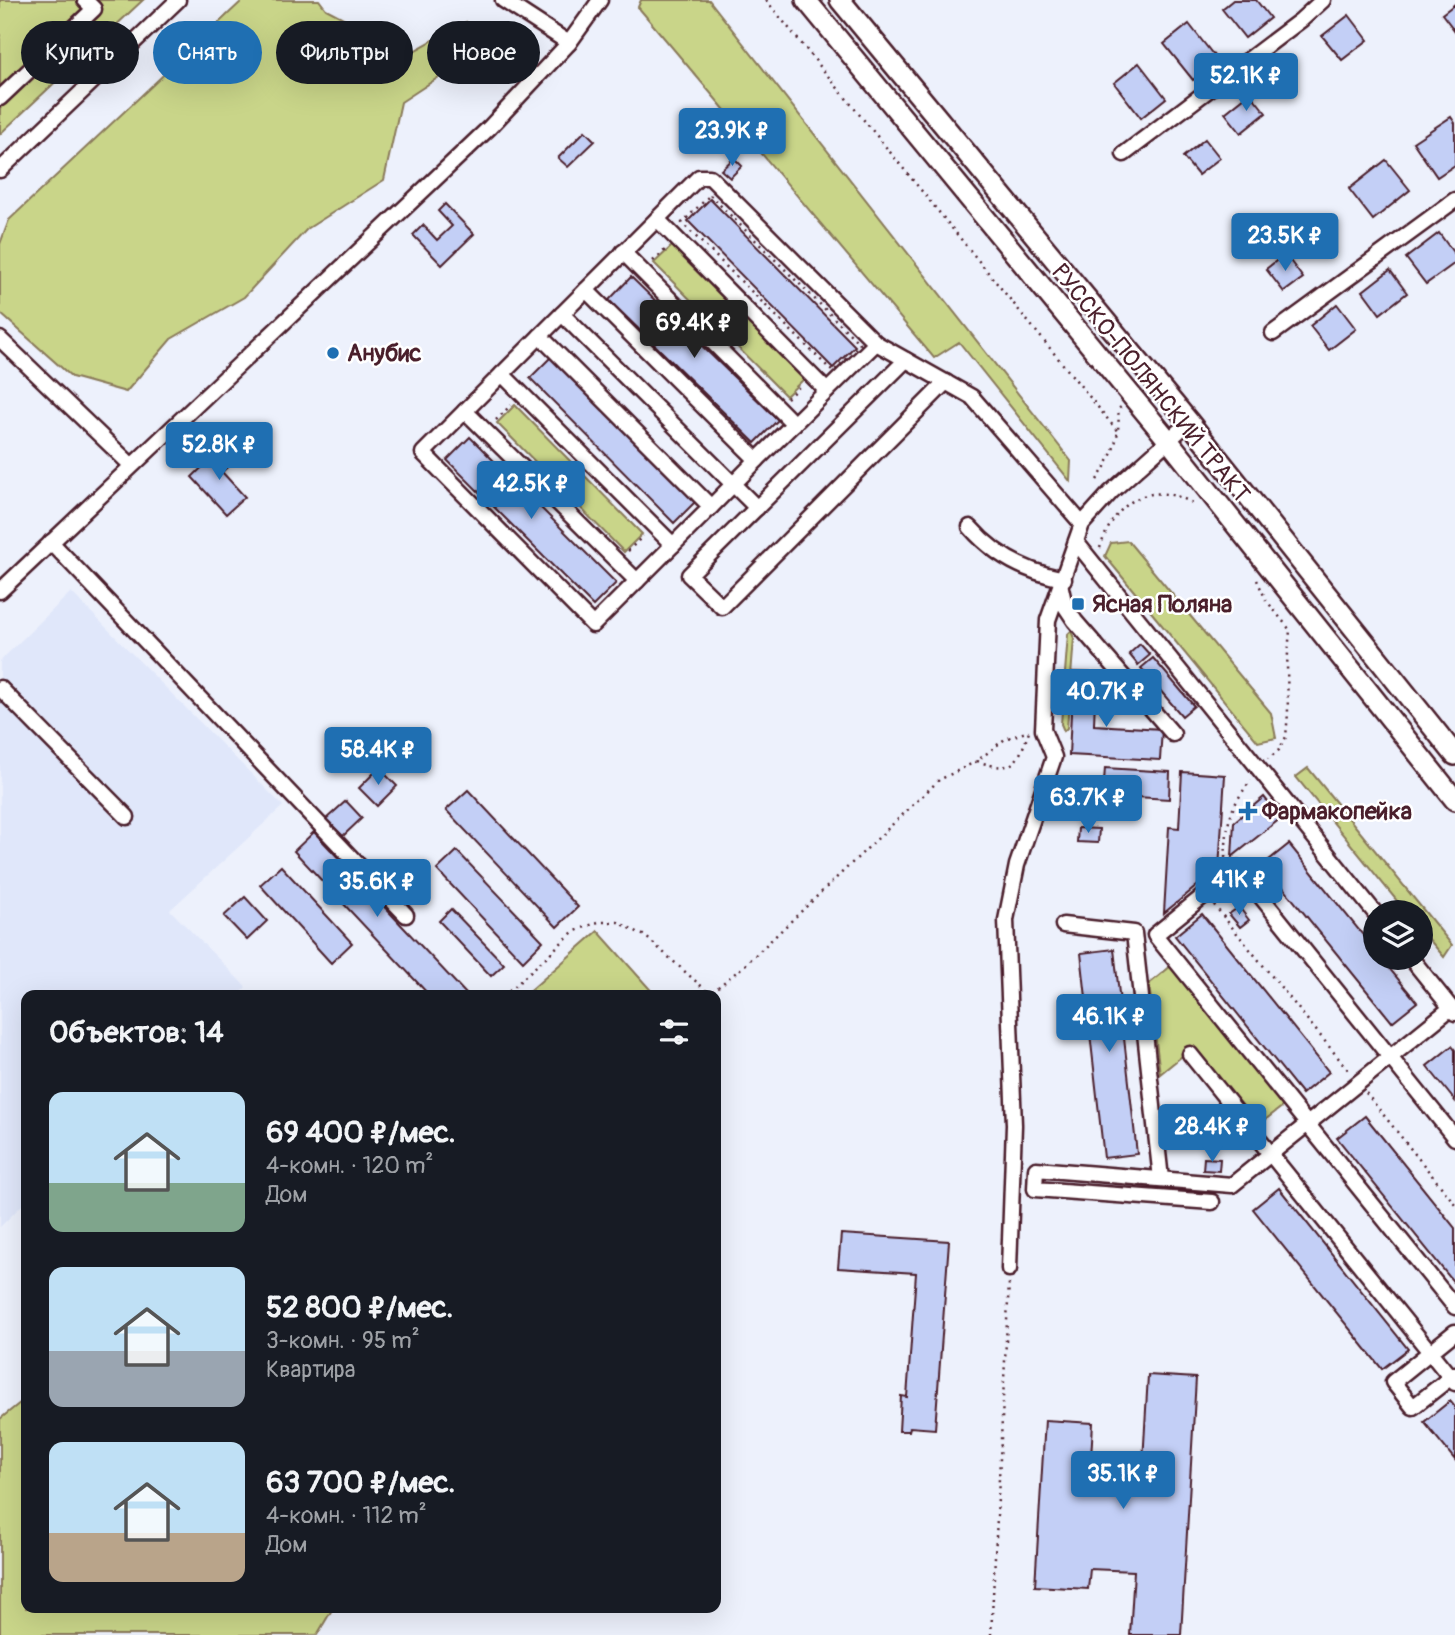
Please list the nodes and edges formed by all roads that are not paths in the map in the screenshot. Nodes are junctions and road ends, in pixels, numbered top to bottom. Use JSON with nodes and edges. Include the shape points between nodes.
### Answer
{"nodes":[{"id":1,"x":85,"y":0,"type":"edge"},
{"id":2,"x":178,"y":0,"type":"edge"},
{"id":3,"x":503,"y":0,"type":"edge"},
{"id":4,"x":600,"y":0,"type":"edge"},
{"id":5,"x":806,"y":0,"type":"edge"},
{"id":6,"x":840,"y":0,"type":"edge"},
{"id":7,"x":1323,"y":0,"type":"edge"},
{"id":8,"x":569,"y":43,"type":"junction"},
{"id":9,"x":0,"y":98,"type":"edge"},
{"id":10,"x":1124,"y":154,"type":"dead end"},
{"id":11,"x":0,"y":170,"type":"edge"},
{"id":12,"x":1455,"y":200,"type":"edge"},
{"id":13,"x":657,"y":219,"type":"junction"},
{"id":14,"x":624,"y":252,"type":"junction"},
{"id":15,"x":586,"y":290,"type":"junction"},
{"id":16,"x":562,"y":314,"type":"junction"},
{"id":17,"x":1273,"y":333,"type":"dead end"},
{"id":18,"x":540,"y":336,"type":"junction"},
{"id":19,"x":0,"y":339,"type":"edge"},
{"id":20,"x":876,"y":343,"type":"junction"},
{"id":21,"x":906,"y":360,"type":"junction"},
{"id":22,"x":502,"y":374,"type":"junction"},
{"id":23,"x":946,"y":382,"type":"junction"},
{"id":24,"x":827,"y":391,"type":"junction"},
{"id":25,"x":465,"y":411,"type":"junction"},
{"id":26,"x":1189,"y":422,"type":"junction"},
{"id":27,"x":794,"y":424,"type":"junction"},
{"id":28,"x":1168,"y":440,"type":"junction"},
{"id":29,"x":757,"y":460,"type":"junction"},
{"id":30,"x":131,"y":465,"type":"junction"},
{"id":31,"x":733,"y":485,"type":"junction"},
{"id":32,"x":711,"y":507,"type":"junction"},
{"id":33,"x":757,"y":508,"type":"junction"},
{"id":34,"x":1082,"y":524,"type":"junction"},
{"id":35,"x":970,"y":527,"type":"dead end"},
{"id":36,"x":51,"y":542,"type":"junction"},
{"id":37,"x":1076,"y":542,"type":"junction"},
{"id":38,"x":673,"y":545,"type":"junction"},
{"id":39,"x":636,"y":581,"type":"junction"},
{"id":40,"x":1062,"y":584,"type":"junction"},
{"id":41,"x":0,"y":591,"type":"edge"},
{"id":42,"x":0,"y":688,"type":"edge"},
{"id":43,"x":1173,"y":734,"type":"dead end"},
{"id":44,"x":1455,"y":755,"type":"edge"},
{"id":45,"x":1455,"y":800,"type":"edge"},
{"id":46,"x":127,"y":817,"type":"dead end"},
{"id":47,"x":1365,"y":900,"type":"edge"},
{"id":48,"x":406,"y":915,"type":"dead end"},
{"id":49,"x":1063,"y":925,"type":"dead end"},
{"id":50,"x":1420,"y":970,"type":"edge"},
{"id":51,"x":1453,"y":1011,"type":"edge"},
{"id":52,"x":1190,"y":1054,"type":"dead end"},
{"id":53,"x":1390,"y":1057,"type":"junction"},
{"id":54,"x":1307,"y":1124,"type":"junction"},
{"id":55,"x":1455,"y":1138,"type":"edge"},
{"id":56,"x":1270,"y":1154,"type":"junction"},
{"id":57,"x":1161,"y":1179,"type":"junction"},
{"id":58,"x":1212,"y":1202,"type":"dead end"},
{"id":59,"x":1009,"y":1269,"type":"road end"},
{"id":60,"x":1455,"y":1307,"type":"edge"},
{"id":61,"x":1455,"y":1332,"type":"edge"},
{"id":62,"x":1430,"y":1352,"type":"junction"},
{"id":63,"x":1453,"y":1378,"type":"edge"}],
"edges":[{"from":1,"to":9,"type":"street","via":[[94,9]]},
{"from":2,"to":11,"type":"street"},
{"from":3,"to":8,"type":"street"},
{"from":4,"to":8,"type":"street"},
{"from":5,"to":28,"type":"main road","name":"РУССКО-ПОЛЯНСКИЙ ТРАКТ"},
{"from":6,"to":26,"type":"main road","name":"РУССКО-ПОЛЯНСКИЙ ТРАКТ"},
{"from":7,"to":10,"type":"street"},
{"from":8,"to":30,"type":"street","via":[[490,127]]},
{"from":12,"to":17,"type":"street"},
{"from":13,"to":14,"type":"street"},
{"from":13,"to":20,"type":"street","via":[[699,177],[710,177]]},
{"from":13,"to":24,"type":"street","via":[[681,233]]},
{"from":14,"to":15,"type":"street"},
{"from":14,"to":27,"type":"street"},
{"from":15,"to":16,"type":"street"},
{"from":15,"to":29,"type":"street"},
{"from":16,"to":18,"type":"street"},
{"from":16,"to":31,"type":"street"},
{"from":18,"to":22,"type":"street"},
{"from":18,"to":32,"type":"street"},
{"from":19,"to":30,"type":"street"},
{"from":20,"to":21,"type":"street"},
{"from":20,"to":24,"type":"street"},
{"from":21,"to":23,"type":"street"},
{"from":21,"to":33,"type":"street"},
{"from":22,"to":25,"type":"street"},
{"from":22,"to":38,"type":"street"},
{"from":23,"to":33,"type":"street","via":[[722,607],[689,575]]},
{"from":23,"to":34,"type":"street","via":[[972,397]]},
{"from":24,"to":27,"type":"street"},
{"from":25,"to":39,"type":"street"},
{"from":25,"to":39,"type":"street","via":[[423,453],[593,625]]},
{"from":26,"to":28,"type":"street"},
{"from":26,"to":44,"type":"main road","name":"РУССКО-ПОЛЯНСКИЙ ТРАКТ"},
{"from":27,"to":29,"type":"street"},
{"from":28,"to":34,"type":"street"},
{"from":28,"to":45,"type":"main road","name":"РУССКО-ПОЛЯНСКИЙ ТРАКТ"},
{"from":29,"to":31,"type":"street"},
{"from":30,"to":36,"type":"street"},
{"from":31,"to":32,"type":"street"},
{"from":31,"to":33,"type":"street"},
{"from":32,"to":38,"type":"street"},
{"from":34,"to":37,"type":"street"},
{"from":35,"to":40,"type":"street","via":[[1002,557]]},
{"from":36,"to":41,"type":"street"},
{"from":36,"to":48,"type":"street"},
{"from":37,"to":40,"type":"street"},
{"from":37,"to":47,"type":"street"},
{"from":38,"to":39,"type":"street"},
{"from":40,"to":43,"type":"street","via":[[1065,606],[1075,621]]},
{"from":40,"to":59,"type":"street","via":[[1048,620],[1043,730],[1054,757],[1017,865],[1006,920],[1014,1125]]},
{"from":42,"to":46,"type":"street"},
{"from":49,"to":57,"type":"street","via":[[1133,933]]},
{"from":50,"to":51,"type":"street"},
{"from":51,"to":53,"type":"street"},
{"from":52,"to":56,"type":"street"},
{"from":53,"to":54,"type":"street"},
{"from":53,"to":54,"type":"street","via":[[1238,868],[1155,935]]},
{"from":53,"to":55,"type":"street"},
{"from":54,"to":56,"type":"street"},
{"from":54,"to":60,"type":"street"},
{"from":56,"to":57,"type":"street","via":[[1232,1185]]},
{"from":56,"to":62,"type":"street"},
{"from":57,"to":58,"type":"street","via":[[1036,1170],[1035,1189]]},
{"from":61,"to":62,"type":"street"},
{"from":62,"to":63,"type":"street"},
{"from":62,"to":63,"type":"street","via":[[1393,1382],[1413,1407]]}]}
